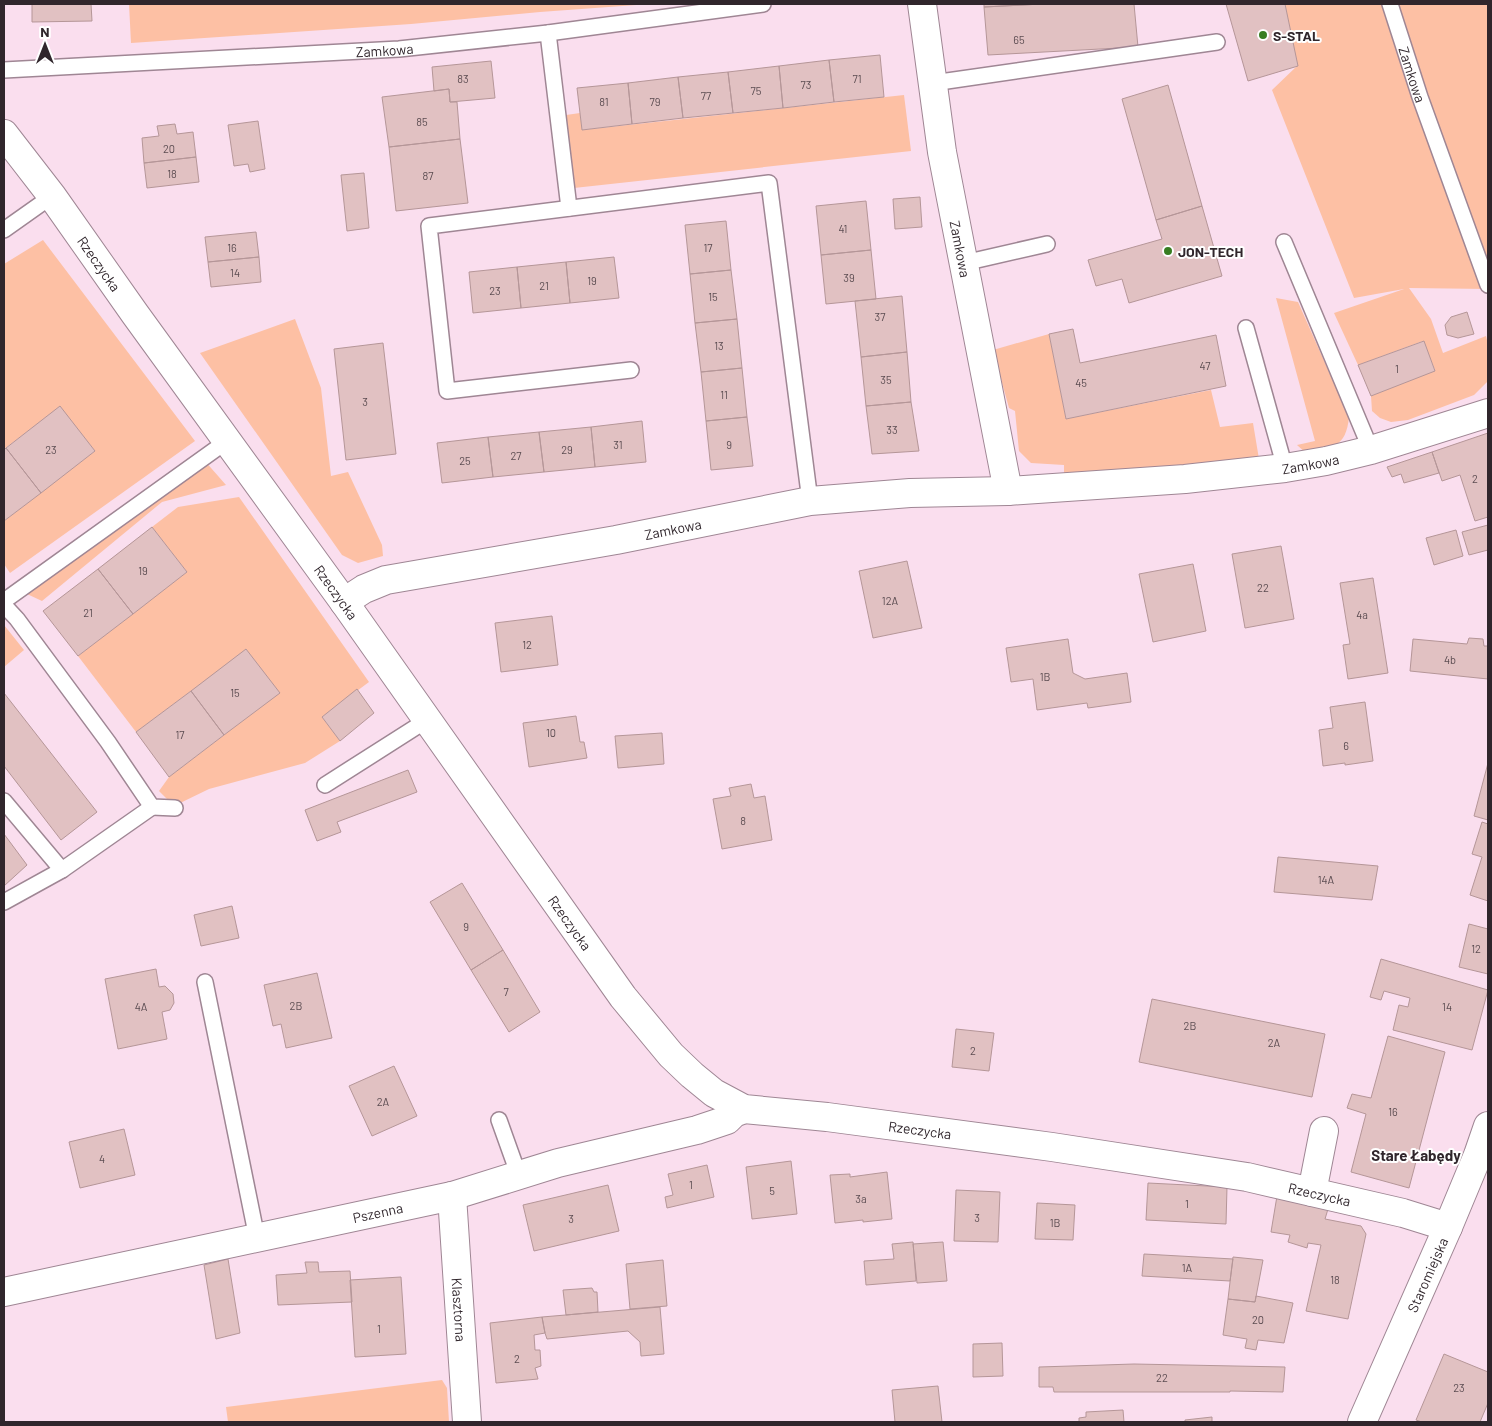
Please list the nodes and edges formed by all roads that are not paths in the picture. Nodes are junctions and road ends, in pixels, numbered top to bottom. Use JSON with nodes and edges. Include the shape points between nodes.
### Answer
{"nodes":[{"id":1,"x":763,"y":4,"type":"edge"},
{"id":2,"x":922,"y":4,"type":"edge"},
{"id":3,"x":1390,"y":4,"type":"edge"},
{"id":4,"x":548,"y":33,"type":"junction"},
{"id":5,"x":1218,"y":42,"type":"dead end"},
{"id":6,"x":4,"y":70,"type":"edge"},
{"id":7,"x":933,"y":83,"type":"junction"},
{"id":8,"x":4,"y":134,"type":"edge"},
{"id":9,"x":52,"y":196,"type":"junction"},
{"id":10,"x":569,"y":208,"type":"junction"},
{"id":11,"x":4,"y":230,"type":"edge"},
{"id":12,"x":1284,"y":242,"type":"dead end"},
{"id":13,"x":1047,"y":244,"type":"dead end"},
{"id":14,"x":964,"y":264,"type":"junction"},
{"id":15,"x":1488,"y":285,"type":"edge"},
{"id":16,"x":1246,"y":328,"type":"dead end"},
{"id":17,"x":632,"y":370,"type":"dead end"},
{"id":18,"x":1488,"y":414,"type":"edge"},
{"id":19,"x":227,"y":441,"type":"junction"},
{"id":20,"x":1371,"y":450,"type":"junction"},
{"id":21,"x":1285,"y":468,"type":"junction"},
{"id":22,"x":1008,"y":491,"type":"junction"},
{"id":23,"x":810,"y":501,"type":"junction"},
{"id":24,"x":344,"y":602,"type":"junction"},
{"id":25,"x":4,"y":603,"type":"edge"},
{"id":26,"x":427,"y":720,"type":"junction"},
{"id":27,"x":325,"y":785,"type":"dead end"},
{"id":28,"x":4,"y":801,"type":"edge"},
{"id":29,"x":152,"y":807,"type":"junction"},
{"id":30,"x":175,"y":808,"type":"dead end"},
{"id":31,"x":62,"y":870,"type":"junction"},
{"id":32,"x":4,"y":902,"type":"edge"},
{"id":33,"x":204,"y":982,"type":"dead end"},
{"id":34,"x":744,"y":1109,"type":"junction"},
{"id":35,"x":499,"y":1120,"type":"dead end"},
{"id":36,"x":1488,"y":1126,"type":"edge"},
{"id":37,"x":1324,"y":1131,"type":"dead end"},
{"id":38,"x":519,"y":1176,"type":"junction"},
{"id":39,"x":1312,"y":1192,"type":"junction"},
{"id":40,"x":452,"y":1196,"type":"junction"},
{"id":41,"x":1448,"y":1227,"type":"junction"},
{"id":42,"x":257,"y":1238,"type":"junction"},
{"id":43,"x":4,"y":1292,"type":"edge"},
{"id":44,"x":467,"y":1422,"type":"edge"},
{"id":45,"x":1362,"y":1422,"type":"edge"}],
"edges":[{"from":1,"to":4,"type":"lane","name":"Zamkowa"},
{"from":2,"to":7,"type":"street","name":"Zamkowa"},
{"from":3,"to":15,"type":"lane","name":"Zamkowa"},
{"from":4,"to":6,"type":"lane","name":"Zamkowa","via":[[399,49]]},
{"from":4,"to":10,"type":"lane"},
{"from":5,"to":7,"type":"lane"},
{"from":7,"to":14,"type":"street","name":"Zamkowa","via":[[942,152]]},
{"from":8,"to":9,"type":"street","name":"Rzeczycka"},
{"from":9,"to":11,"type":"lane"},
{"from":9,"to":19,"type":"street","name":"Rzeczycka"},
{"from":10,"to":17,"type":"lane","via":[[429,226],[447,391]]},
{"from":10,"to":23,"type":"lane","via":[[769,183]]},
{"from":12,"to":20,"type":"lane"},
{"from":13,"to":14,"type":"lane"},
{"from":14,"to":22,"type":"street","name":"Zamkowa"},
{"from":16,"to":21,"type":"lane"},
{"from":18,"to":20,"type":"street","name":"Zamkowa"},
{"from":19,"to":24,"type":"street","name":"Rzeczycka"},
{"from":19,"to":25,"type":"lane"},
{"from":20,"to":21,"type":"street","name":"Zamkowa"},
{"from":21,"to":22,"type":"street","name":"Zamkowa","via":[[1185,479]]},
{"from":22,"to":23,"type":"street","name":"Zamkowa","via":[[910,493]]},
{"from":23,"to":24,"type":"street","name":"Zamkowa","via":[[616,540],[386,580]]},
{"from":24,"to":26,"type":"street","name":"Rzeczycka"},
{"from":25,"to":29,"type":"lane","via":[[108,742]]},
{"from":26,"to":27,"type":"lane"},
{"from":26,"to":34,"type":"street","name":"Rzeczycka","via":[[628,1003],[692,1075],[714,1093]]},
{"from":28,"to":31,"type":"lane"},
{"from":29,"to":30,"type":"lane"},
{"from":29,"to":31,"type":"lane"},
{"from":31,"to":32,"type":"lane"},
{"from":33,"to":42,"type":"lane"},
{"from":34,"to":38,"type":"street","name":"Pszenna","via":[[726,1120],[697,1130],[558,1163]]},
{"from":34,"to":39,"type":"street","name":"Rzeczycka","via":[[1071,1150],[1247,1177]]},
{"from":35,"to":38,"type":"lane"},
{"from":36,"to":41,"type":"street","name":"Staromiejska"},
{"from":37,"to":39,"type":"street"},
{"from":38,"to":40,"type":"street","name":"Pszenna"},
{"from":39,"to":41,"type":"street","name":"Rzeczycka"},
{"from":40,"to":42,"type":"street","name":"Pszenna"},
{"from":40,"to":44,"type":"street","name":"Klasztorna"},
{"from":41,"to":45,"type":"street","name":"Staromiejska"},
{"from":42,"to":43,"type":"street","name":"Pszenna"}]}
